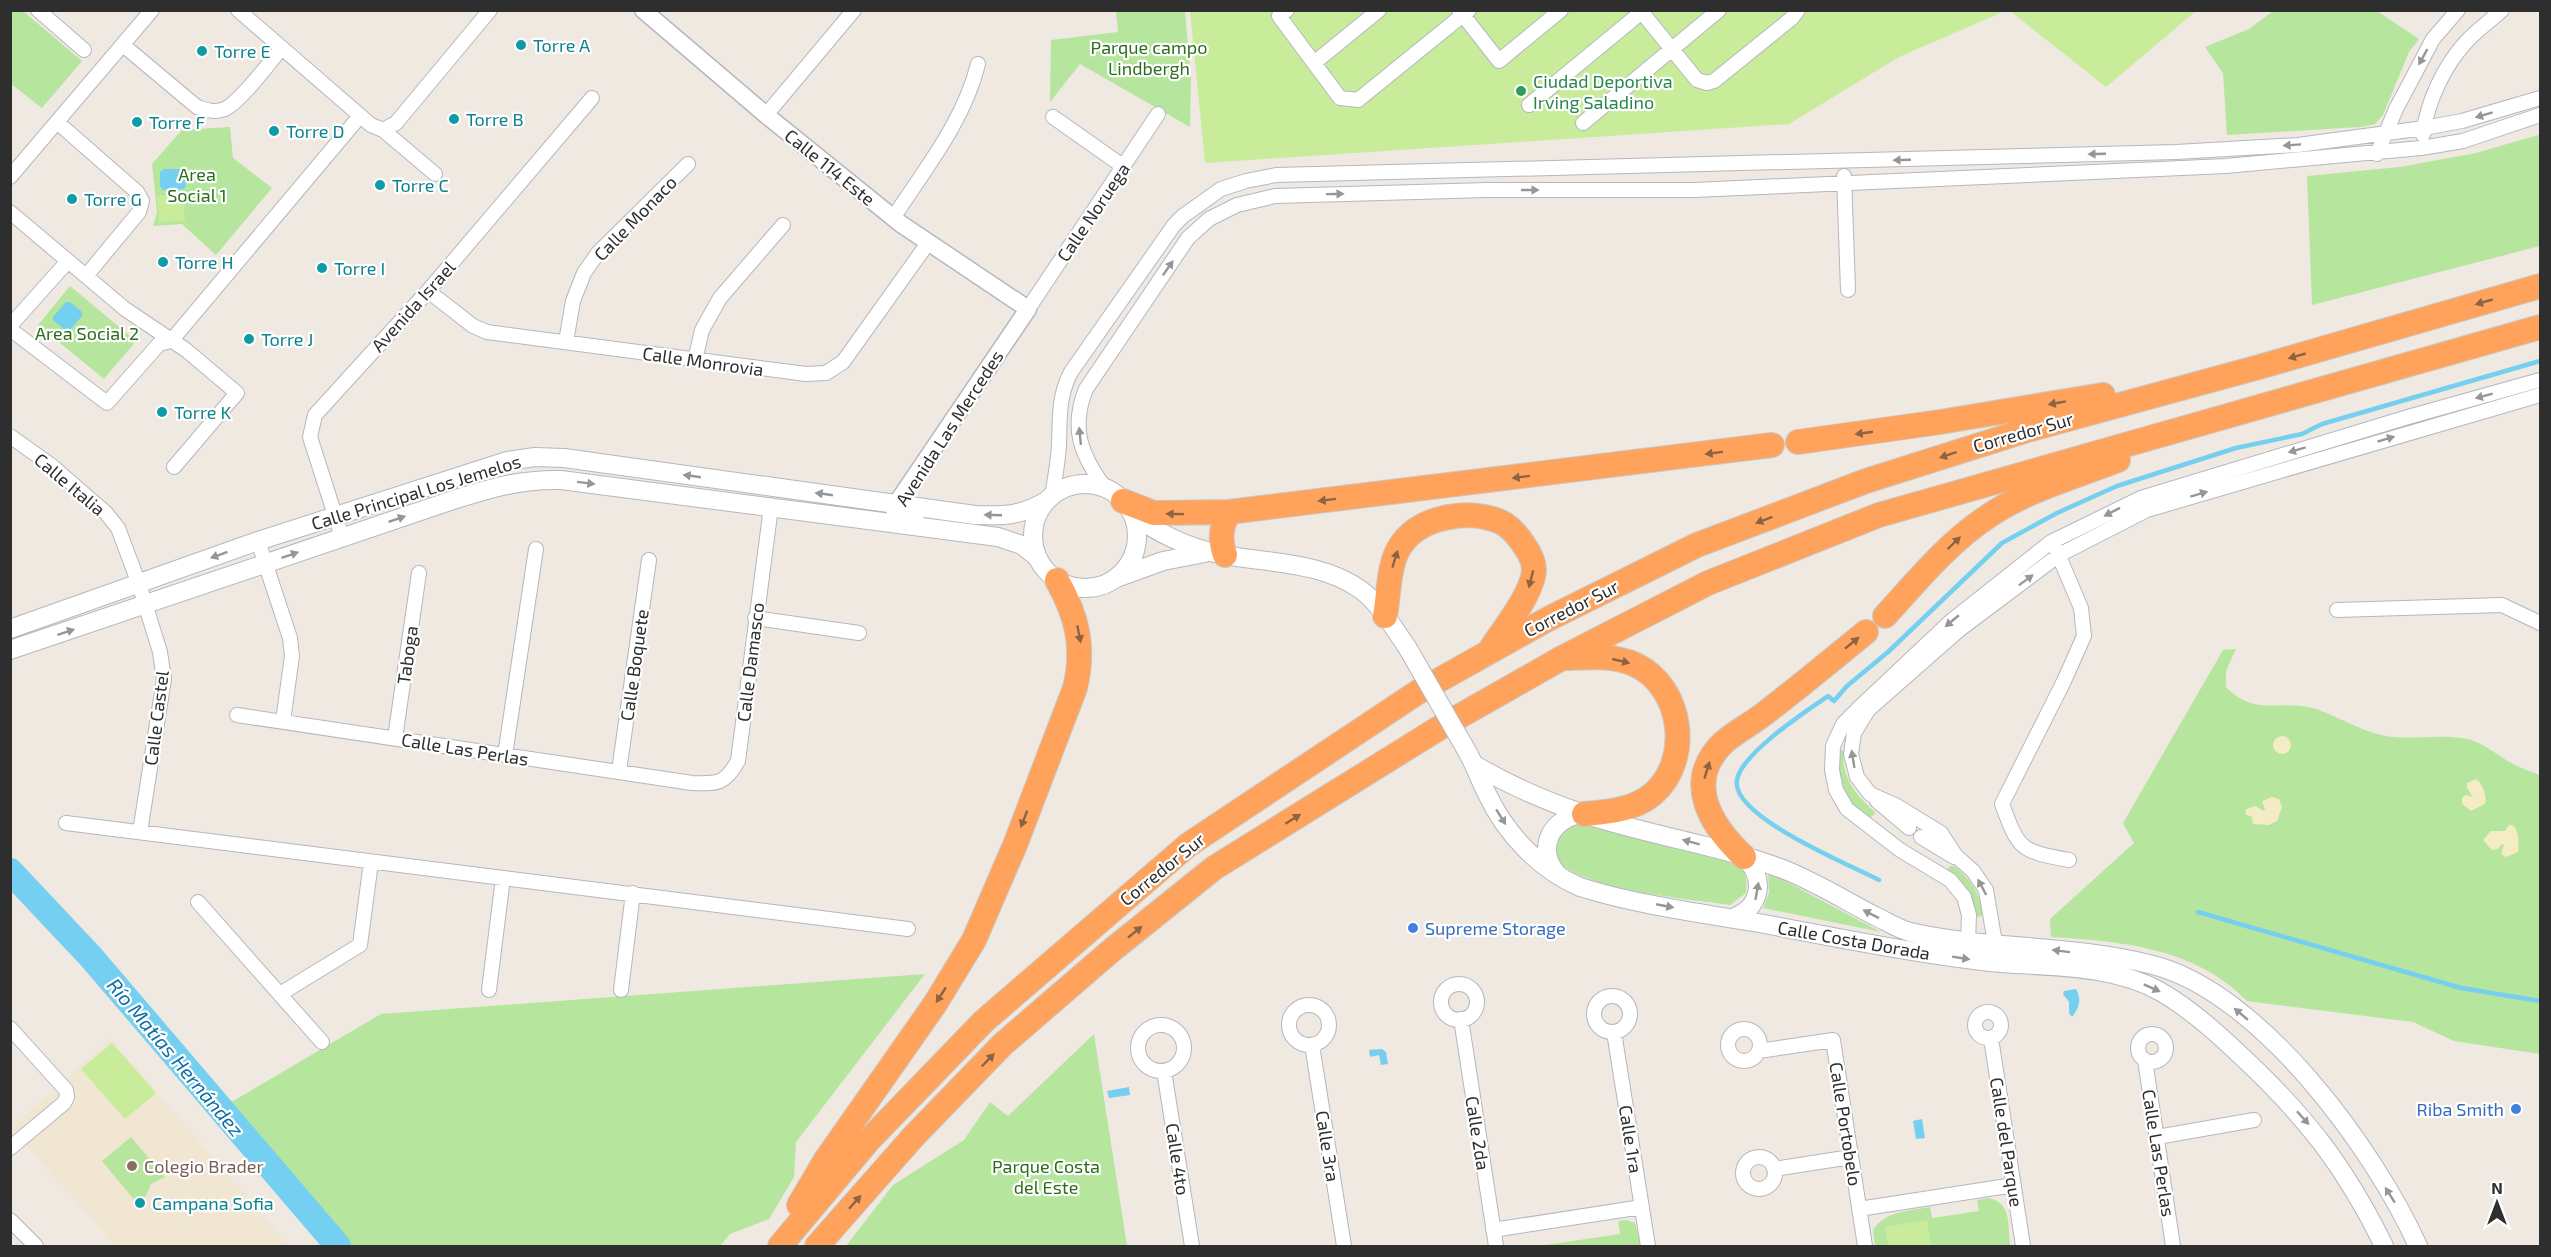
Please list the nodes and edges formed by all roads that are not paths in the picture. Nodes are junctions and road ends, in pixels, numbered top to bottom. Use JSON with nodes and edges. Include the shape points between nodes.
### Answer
{"nodes":[{"id":1,"x":38,"y":10,"type":"edge"},
{"id":2,"x":152,"y":10,"type":"edge"},
{"id":3,"x":238,"y":10,"type":"edge"},
{"id":4,"x":490,"y":10,"type":"edge"},
{"id":5,"x":643,"y":10,"type":"edge"},
{"id":6,"x":854,"y":10,"type":"edge"},
{"id":7,"x":1287,"y":10,"type":"edge"},
{"id":8,"x":1379,"y":10,"type":"edge"},
{"id":9,"x":1561,"y":10,"type":"edge"},
{"id":10,"x":1719,"y":10,"type":"edge"},
{"id":11,"x":1798,"y":10,"type":"edge"},
{"id":12,"x":2458,"y":10,"type":"edge"},
{"id":13,"x":2502,"y":10,"type":"edge"},
{"id":14,"x":1642,"y":11,"type":"edge"},
{"id":15,"x":1464,"y":12,"type":"edge"},
{"id":16,"x":123,"y":45,"type":"junction"},
{"id":17,"x":281,"y":49,"type":"junction"},
{"id":18,"x":84,"y":50,"type":"dead end"},
{"id":19,"x":1672,"y":50,"type":"junction"},
{"id":20,"x":1314,"y":63,"type":"junction"},
{"id":21,"x":978,"y":64,"type":"dead end"},
{"id":22,"x":592,"y":98,"type":"dead end"},
{"id":23,"x":2541,"y":98,"type":"edge"},
{"id":24,"x":1529,"y":105,"type":"dead end"},
{"id":25,"x":1158,"y":114,"type":"dead end"},
{"id":26,"x":766,"y":115,"type":"junction"},
{"id":27,"x":2541,"y":115,"type":"edge"},
{"id":28,"x":360,"y":116,"type":"junction"},
{"id":29,"x":1053,"y":117,"type":"dead end"},
{"id":30,"x":57,"y":122,"type":"junction"},
{"id":31,"x":1583,"y":123,"type":"dead end"},
{"id":32,"x":2424,"y":128,"type":"junction"},
{"id":33,"x":383,"y":130,"type":"junction"},
{"id":34,"x":2383,"y":134,"type":"junction"},
{"id":35,"x":2421,"y":148,"type":"junction"},
{"id":36,"x":2377,"y":154,"type":"junction"},
{"id":37,"x":1844,"y":161,"type":"junction"},
{"id":38,"x":688,"y":164,"type":"dead end"},
{"id":39,"x":1679,"y":166,"type":"junction"},
{"id":40,"x":1124,"y":167,"type":"junction"},
{"id":41,"x":435,"y":174,"type":"dead end"},
{"id":42,"x":10,"y":177,"type":"edge"},
{"id":43,"x":1845,"y":182,"type":"junction"},
{"id":44,"x":1679,"y":190,"type":"junction"},
{"id":45,"x":10,"y":212,"type":"edge"},
{"id":46,"x":893,"y":218,"type":"junction"},
{"id":47,"x":783,"y":225,"type":"dead end"},
{"id":48,"x":928,"y":243,"type":"junction"},
{"id":49,"x":68,"y":261,"type":"junction"},
{"id":50,"x":86,"y":276,"type":"junction"},
{"id":51,"x":2541,"y":286,"type":"edge"},
{"id":52,"x":1848,"y":290,"type":"dead end"},
{"id":53,"x":428,"y":291,"type":"junction"},
{"id":54,"x":1028,"y":309,"type":"junction"},
{"id":55,"x":2541,"y":327,"type":"edge"},
{"id":56,"x":10,"y":328,"type":"edge"},
{"id":57,"x":171,"y":341,"type":"junction"},
{"id":58,"x":566,"y":342,"type":"junction"},
{"id":59,"x":694,"y":360,"type":"junction"},
{"id":60,"x":2259,"y":367,"type":"junction"},
{"id":61,"x":2541,"y":380,"type":"edge"},
{"id":62,"x":2541,"y":395,"type":"edge"},
{"id":63,"x":2236,"y":414,"type":"junction"},
{"id":64,"x":10,"y":436,"type":"edge"},
{"id":65,"x":1798,"y":442,"type":"dead end"},
{"id":66,"x":1772,"y":445,"type":"dead end"},
{"id":67,"x":174,"y":467,"type":"dead end"},
{"id":68,"x":750,"y":484,"type":"junction"},
{"id":69,"x":794,"y":490,"type":"junction"},
{"id":70,"x":854,"y":498,"type":"junction"},
{"id":71,"x":1050,"y":498,"type":"junction"},
{"id":72,"x":1120,"y":501,"type":"junction"},
{"id":73,"x":896,"y":504,"type":"junction"},
{"id":74,"x":771,"y":507,"type":"junction"},
{"id":75,"x":1229,"y":512,"type":"junction"},
{"id":76,"x":334,"y":516,"type":"junction"},
{"id":77,"x":848,"y":517,"type":"junction"},
{"id":78,"x":935,"y":528,"type":"junction"},
{"id":79,"x":342,"y":537,"type":"junction"},
{"id":80,"x":258,"y":542,"type":"junction"},
{"id":81,"x":2051,"y":542,"type":"junction"},
{"id":82,"x":536,"y":549,"type":"dead end"},
{"id":83,"x":1219,"y":554,"type":"junction"},
{"id":84,"x":2059,"y":555,"type":"junction"},
{"id":85,"x":1038,"y":558,"type":"junction"},
{"id":86,"x":649,"y":560,"type":"dead end"},
{"id":87,"x":266,"y":564,"type":"junction"},
{"id":88,"x":419,"y":573,"type":"dead end"},
{"id":89,"x":1117,"y":578,"type":"junction"},
{"id":90,"x":1057,"y":580,"type":"junction"},
{"id":91,"x":140,"y":584,"type":"junction"},
{"id":92,"x":146,"y":606,"type":"junction"},
{"id":93,"x":2337,"y":610,"type":"dead end"},
{"id":94,"x":1386,"y":616,"type":"junction"},
{"id":95,"x":1885,"y":616,"type":"dead end"},
{"id":96,"x":755,"y":618,"type":"junction"},
{"id":97,"x":2541,"y":623,"type":"edge"},
{"id":98,"x":10,"y":629,"type":"edge"},
{"id":99,"x":1866,"y":632,"type":"dead end"},
{"id":100,"x":859,"y":633,"type":"dead end"},
{"id":101,"x":10,"y":650,"type":"edge"},
{"id":102,"x":1488,"y":653,"type":"junction"},
{"id":103,"x":1562,"y":658,"type":"junction"},
{"id":104,"x":237,"y":715,"type":"dead end"},
{"id":105,"x":283,"y":722,"type":"junction"},
{"id":106,"x":395,"y":738,"type":"junction"},
{"id":107,"x":505,"y":755,"type":"junction"},
{"id":108,"x":1471,"y":759,"type":"junction"},
{"id":109,"x":619,"y":771,"type":"junction"},
{"id":110,"x":692,"y":783,"type":"joint"},
{"id":111,"x":1870,"y":794,"type":"junction"},
{"id":112,"x":1584,"y":814,"type":"junction"},
{"id":113,"x":66,"y":823,"type":"dead end"},
{"id":114,"x":1910,"y":828,"type":"dead end"},
{"id":115,"x":140,"y":832,"type":"junction"},
{"id":116,"x":1921,"y":837,"type":"dead end"},
{"id":117,"x":1744,"y":856,"type":"junction"},
{"id":118,"x":1959,"y":859,"type":"junction"},
{"id":119,"x":2068,"y":860,"type":"dead end"},
{"id":120,"x":370,"y":862,"type":"junction"},
{"id":121,"x":503,"y":878,"type":"junction"},
{"id":122,"x":1562,"y":878,"type":"junction"},
{"id":123,"x":633,"y":894,"type":"junction"},
{"id":124,"x":198,"y":902,"type":"dead end"},
{"id":125,"x":1732,"y":918,"type":"junction"},
{"id":126,"x":908,"y":928,"type":"dead end"},
{"id":127,"x":1968,"y":941,"type":"junction"},
{"id":128,"x":1995,"y":943,"type":"junction"},
{"id":129,"x":489,"y":990,"type":"dead end"},
{"id":130,"x":621,"y":990,"type":"dead end"},
{"id":131,"x":280,"y":994,"type":"junction"},
{"id":132,"x":1461,"y":1019,"type":"dead end"},
{"id":133,"x":10,"y":1028,"type":"edge"},
{"id":134,"x":1614,"y":1032,"type":"dead end"},
{"id":135,"x":1991,"y":1038,"type":"dead end"},
{"id":136,"x":322,"y":1042,"type":"dead end"},
{"id":137,"x":1312,"y":1045,"type":"dead end"},
{"id":138,"x":1759,"y":1051,"type":"dead end"},
{"id":139,"x":2285,"y":1053,"type":"junction"},
{"id":140,"x":2145,"y":1060,"type":"dead end"},
{"id":141,"x":1164,"y":1071,"type":"dead end"},
{"id":142,"x":2263,"y":1076,"type":"junction"},
{"id":143,"x":2254,"y":1120,"type":"dead end"},
{"id":144,"x":2157,"y":1137,"type":"junction"},
{"id":145,"x":10,"y":1148,"type":"edge"},
{"id":146,"x":1851,"y":1158,"type":"junction"},
{"id":147,"x":1774,"y":1170,"type":"dead end"},
{"id":148,"x":2014,"y":1185,"type":"junction"},
{"id":149,"x":1642,"y":1207,"type":"junction"},
{"id":150,"x":1859,"y":1209,"type":"junction"},
{"id":151,"x":10,"y":1220,"type":"edge"},
{"id":152,"x":1493,"y":1230,"type":"junction"},
{"id":153,"x":36,"y":1246,"type":"edge"},
{"id":154,"x":775,"y":1246,"type":"edge"},
{"id":155,"x":780,"y":1246,"type":"edge"},
{"id":156,"x":817,"y":1246,"type":"edge"},
{"id":157,"x":1192,"y":1246,"type":"edge"},
{"id":158,"x":1344,"y":1246,"type":"edge"},
{"id":159,"x":1496,"y":1246,"type":"edge"},
{"id":160,"x":1648,"y":1246,"type":"edge"},
{"id":161,"x":1865,"y":1246,"type":"edge"},
{"id":162,"x":2023,"y":1246,"type":"edge"},
{"id":163,"x":2173,"y":1246,"type":"edge"},
{"id":164,"x":2385,"y":1246,"type":"edge"},
{"id":165,"x":2418,"y":1246,"type":"edge"}],
"edges":[{"from":1,"to":18,"type":"street"},
{"from":2,"to":16,"type":"street"},
{"from":3,"to":17,"type":"street"},
{"from":4,"to":33,"type":"street","via":[[396,123]]},
{"from":5,"to":26,"type":"street","name":"Calle 114 Este"},
{"from":6,"to":26,"type":"street"},
{"from":7,"to":20,"type":"street","via":[[1279,16]]},
{"from":8,"to":20,"type":"street"},
{"from":9,"to":15,"type":"street","via":[[1499,61]]},
{"from":10,"to":19,"type":"street"},
{"from":11,"to":19,"type":"street","via":[[1714,81],[1697,80]]},
{"from":12,"to":34,"type":"street","one_way":true,"via":[[2433,39]]},
{"from":13,"to":32,"type":"street","via":[[2466,42],[2450,64],[2439,82]]},
{"from":14,"to":19,"type":"street"},
{"from":14,"to":24,"type":"street"},
{"from":15,"to":20,"type":"street","via":[[1358,100],[1340,98]]},
{"from":16,"to":17,"type":"street","via":[[196,107],[212,111],[234,103]]},
{"from":16,"to":30,"type":"street"},
{"from":17,"to":28,"type":"street"},
{"from":19,"to":31,"type":"street"},
{"from":21,"to":46,"type":"street","via":[[955,121]]},
{"from":22,"to":53,"type":"street","name":"Avenida Israel"},
{"from":23,"to":32,"type":"street","one_way":true,"via":[[2462,122]]},
{"from":25,"to":40,"type":"street","name":"Calle Noruega"},
{"from":26,"to":46,"type":"street","name":"Calle 114 Este"},
{"from":27,"to":35,"type":"street","via":[[2463,141]]},
{"from":28,"to":33,"type":"street"},
{"from":28,"to":57,"type":"street"},
{"from":29,"to":40,"type":"street"},
{"from":30,"to":42,"type":"street"},
{"from":30,"to":50,"type":"street","via":[[137,192],[142,201],[138,212]]},
{"from":32,"to":34,"type":"street"},
{"from":32,"to":35,"type":"street"},
{"from":33,"to":41,"type":"street"},
{"from":34,"to":36,"type":"street"},
{"from":34,"to":37,"type":"street","one_way":true,"via":[[2298,145],[2176,152]]},
{"from":35,"to":36,"type":"street"},
{"from":36,"to":43,"type":"street","via":[[2226,166]]},
{"from":37,"to":39,"type":"street"},
{"from":37,"to":43,"type":"street"},
{"from":38,"to":58,"type":"street","name":"Calle Monaco","via":[[598,253],[584,273],[573,301]]},
{"from":39,"to":44,"type":"street"},
{"from":39,"to":71,"type":"street","via":[[1276,175],[1221,189],[1174,225],[1071,372],[1059,409],[1058,452]]},
{"from":40,"to":54,"type":"street","name":"Calle Noruega"},
{"from":43,"to":44,"type":"street"},
{"from":43,"to":52,"type":"street"},
{"from":72,"to":44,"type":"street","one_way":true,"via":[[1088,466],[1079,441],[1082,400],[1127,325],[1188,238],[1209,219],[1237,205],[1275,196]]},
{"from":45,"to":49,"type":"street"},
{"from":46,"to":48,"type":"street","name":"Calle 114 Este"},
{"from":47,"to":59,"type":"street","via":[[720,298],[702,330]]},
{"from":48,"to":54,"type":"street","name":"Calle 114 Este"},
{"from":48,"to":59,"type":"street","name":"Calle Monrovia","via":[[843,362],[825,373]]},
{"from":49,"to":50,"type":"street"},
{"from":49,"to":56,"type":"street"},
{"from":50,"to":57,"type":"street"},
{"from":51,"to":60,"type":"highway","name":"Corredor Sur","one_way":true},
{"from":53,"to":58,"type":"street","name":"Calle Monrovia","via":[[473,326],[487,332]]},
{"from":53,"to":76,"type":"street","name":"Avenida Israel","via":[[315,415],[310,438]]},
{"from":54,"to":73,"type":"street","name":"Avenida Las Mercedes"},
{"from":55,"to":63,"type":"highway","name":"Corredor Sur"},
{"from":56,"to":57,"type":"street","via":[[107,403],[159,344]]},
{"from":57,"to":67,"type":"street","via":[[237,393]]},
{"from":58,"to":59,"type":"street","name":"Calle Monrovia"},
{"from":60,"to":65,"type":"highway","one_way":true,"via":[[2009,411]]},
{"from":60,"to":102,"type":"highway","name":"Corredor Sur","one_way":true,"via":[[2024,431],[1866,481],[1697,545]]},
{"from":61,"to":81,"type":"street","one_way":true,"via":[[2140,498]]},
{"from":84,"to":62,"type":"street","one_way":true,"via":[[2147,510]]},
{"from":95,"to":63,"type":"highway","one_way":true,"via":[[1948,549],[1989,515],[2024,497]]},
{"from":63,"to":103,"type":"highway","name":"Corredor Sur","via":[[1879,515],[1708,583]]},
{"from":64,"to":91,"type":"street","name":"Calle Italia","via":[[106,513],[118,528]]},
{"from":66,"to":75,"type":"highway","one_way":true},
{"from":68,"to":69,"type":"main road","name":"Calle Principal Los Jemelos"},
{"from":68,"to":74,"type":"main road"},
{"from":68,"to":76,"type":"main road","name":"Calle Principal Los Jemelos","one_way":true,"via":[[536,457],[507,461]]},
{"from":70,"to":69,"type":"main road","name":"Calle Principal Los Jemelos","one_way":true},
{"from":69,"to":74,"type":"main road"},
{"from":70,"to":73,"type":"main road","name":"Calle Principal Los Jemelos"},
{"from":70,"to":77,"type":"main road","via":[[857,511]]},
{"from":71,"to":72,"type":"main road","via":[[1083,484]]},
{"from":71,"to":73,"type":"main road","name":"Calle Principal Los Jemelos","one_way":true,"via":[[1028,512],[1001,516]]},
{"from":71,"to":85,"type":"main road","via":[[1034,528]]},
{"from":75,"to":72,"type":"highway","one_way":true,"via":[[1154,513]]},
{"from":72,"to":83,"type":"main road","via":[[1170,539]]},
{"from":72,"to":89,"type":"main road","via":[[1137,528],[1137,542],[1134,556]]},
{"from":73,"to":78,"type":"street","name":"Avenida Las Mercedes","via":[[894,509],[900,517]]},
{"from":74,"to":77,"type":"main road","name":"Calle Principal Los Jemelos"},
{"from":79,"to":74,"type":"main road","name":"Calle Principal Los Jemelos","one_way":true,"via":[[511,482],[536,479]]},
{"from":74,"to":96,"type":"street","name":"Calle Damasco"},
{"from":75,"to":83,"type":"highway","via":[[1222,528]]},
{"from":76,"to":79,"type":"street","name":"Avenida Israel"},
{"from":76,"to":80,"type":"main road","name":"Calle Principal Los Jemelos"},
{"from":77,"to":78,"type":"main road","name":"Calle Principal Los Jemelos"},
{"from":78,"to":85,"type":"main road","name":"Calle Principal Los Jemelos","via":[[1011,540]]},
{"from":87,"to":79,"type":"main road","name":"Calle Principal Los Jemelos","one_way":true},
{"from":80,"to":87,"type":"street"},
{"from":80,"to":91,"type":"main road","name":"Calle Principal Los Jemelos","one_way":true},
{"from":81,"to":84,"type":"street"},
{"from":81,"to":127,"type":"street","one_way":true,"via":[[1943,628],[1856,711],[1833,746],[1836,790],[1847,808],[1900,850],[1950,880],[1964,897],[1969,915]]},
{"from":82,"to":107,"type":"street"},
{"from":83,"to":89,"type":"main road","via":[[1163,561]]},
{"from":83,"to":94,"type":"main road","via":[[1312,569],[1339,579],[1360,590]]},
{"from":111,"to":84,"type":"street","one_way":true,"via":[[1857,777],[1851,754],[1854,734],[1868,710],[1959,630]]},
{"from":84,"to":119,"type":"street","via":[[2081,608],[2084,636],[2002,804],[2023,848]]},
{"from":85,"to":90,"type":"main road"},
{"from":86,"to":109,"type":"street","name":"Calle Boquete"},
{"from":87,"to":92,"type":"main road","name":"Calle Principal Los Jemelos"},
{"from":87,"to":105,"type":"street","via":[[291,647]]},
{"from":88,"to":106,"type":"street","name":"Taboga"},
{"from":89,"to":90,"type":"main road","via":[[1081,588]]},
{"from":90,"to":154,"type":"highway","one_way":true,"via":[[1075,617],[1079,669],[991,902],[956,972],[825,1161]]},
{"from":91,"to":92,"type":"street","name":"Calle Italia"},
{"from":91,"to":98,"type":"main road","name":"Calle Principal Los Jemelos"},
{"from":101,"to":92,"type":"main road","name":"Calle Principal Los Jemelos","one_way":true},
{"from":92,"to":115,"type":"street","name":"Calle Castel","via":[[164,679]]},
{"from":93,"to":97,"type":"street","via":[[2502,604]]},
{"from":94,"to":102,"type":"highway","one_way":true,"via":[[1399,546],[1423,523],[1474,515],[1502,523],[1515,532],[1529,552],[1534,570],[1527,592]]},
{"from":94,"to":108,"type":"main road","bridge":true},
{"from":96,"to":100,"type":"street"},
{"from":96,"to":110,"type":"street","name":"Calle Damasco","via":[[738,760],[729,777],[713,784]]},
{"from":117,"to":99,"type":"highway","one_way":true,"via":[[1721,834],[1706,806],[1703,784],[1711,758],[1733,735]]},
{"from":102,"to":155,"type":"highway","name":"Corredor Sur","via":[[1418,692],[1188,846],[984,1021],[870,1140]]},
{"from":103,"to":112,"type":"highway","one_way":true,"via":[[1612,658],[1637,666],[1668,694],[1676,715],[1676,749],[1670,771],[1659,787],[1643,801],[1625,808]]},
{"from":156,"to":103,"type":"highway","name":"Corredor Sur","one_way":true,"via":[[913,1137],[1003,1044],[1214,868],[1444,725]]},
{"from":104,"to":105,"type":"street","name":"Calle Las Perlas"},
{"from":105,"to":106,"type":"street","name":"Calle Las Perlas"},
{"from":106,"to":107,"type":"street","name":"Calle Las Perlas"},
{"from":107,"to":109,"type":"street","name":"Calle Las Perlas"},
{"from":108,"to":112,"type":"main road","name":"Calle Costa Dorada","via":[[1532,795]]},
{"from":108,"to":122,"type":"main road","name":"Calle Costa Dorada","one_way":true,"via":[[1509,830],[1538,862]]},
{"from":109,"to":110,"type":"street","name":"Calle Las Perlas"},
{"from":111,"to":114,"type":"street"},
{"from":111,"to":118,"type":"street","via":[[1941,833]]},
{"from":117,"to":112,"type":"main road","name":"Calle Costa Dorada","one_way":true},
{"from":112,"to":122,"type":"main road","via":[[1560,821],[1547,842],[1550,866]]},
{"from":113,"to":115,"type":"street"},
{"from":115,"to":120,"type":"street"},
{"from":116,"to":118,"type":"street"},
{"from":125,"to":117,"type":"main road","one_way":true,"via":[[1751,907],[1759,888],[1757,874]]},
{"from":127,"to":117,"type":"main road","name":"Calle Costa Dorada","one_way":true,"via":[[1905,931],[1782,869]]},
{"from":128,"to":118,"type":"street","one_way":true,"via":[[1986,890]]},
{"from":120,"to":121,"type":"street"},
{"from":120,"to":131,"type":"street","via":[[360,945]]},
{"from":121,"to":123,"type":"street"},
{"from":121,"to":129,"type":"street"},
{"from":122,"to":125,"type":"main road","name":"Calle Costa Dorada","one_way":true,"via":[[1596,892]]},
{"from":123,"to":126,"type":"street"},
{"from":123,"to":130,"type":"street"},
{"from":124,"to":131,"type":"street"},
{"from":125,"to":142,"type":"main road","name":"Calle Costa Dorada","one_way":true,"via":[[1920,952],[2110,974],[2138,982],[2162,992],[2211,1027]]},
{"from":127,"to":128,"type":"main road","name":"Calle Costa Dorada"},
{"from":139,"to":128,"type":"main road","name":"Calle Costa Dorada","one_way":true,"via":[[2215,994],[2155,965]]},
{"from":131,"to":136,"type":"street"},
{"from":132,"to":152,"type":"street","name":"Calle 2da"},
{"from":133,"to":145,"type":"street","via":[[66,1090],[67,1097]]},
{"from":134,"to":149,"type":"street","name":"Calle 1ra"},
{"from":135,"to":148,"type":"street","name":"Calle del Parque"},
{"from":137,"to":158,"type":"street","name":"Calle 3ra"},
{"from":138,"to":146,"type":"street","name":"Calle Portobelo","via":[[1833,1040]]},
{"from":139,"to":142,"type":"main road"},
{"from":165,"to":139,"type":"main road","name":"Calle Costa Dorada","one_way":true,"via":[[2351,1133]]},
{"from":140,"to":144,"type":"street","name":"Calle Las Perlas"},
{"from":141,"to":157,"type":"street","name":"Calle 4to"},
{"from":142,"to":164,"type":"main road","name":"Calle Costa Dorada","one_way":true,"via":[[2307,1122],[2336,1160]]},
{"from":143,"to":144,"type":"street"},
{"from":144,"to":163,"type":"street","name":"Calle Las Perlas"},
{"from":146,"to":147,"type":"street"},
{"from":146,"to":150,"type":"street","name":"Calle Portobelo"},
{"from":148,"to":150,"type":"street"},
{"from":148,"to":162,"type":"street","name":"Calle del Parque"},
{"from":149,"to":152,"type":"street"},
{"from":149,"to":160,"type":"street","name":"Calle 1ra"},
{"from":150,"to":161,"type":"street","name":"Calle Portobelo"},
{"from":151,"to":153,"type":"street"},
{"from":152,"to":159,"type":"street","name":"Calle 2da"}]}
